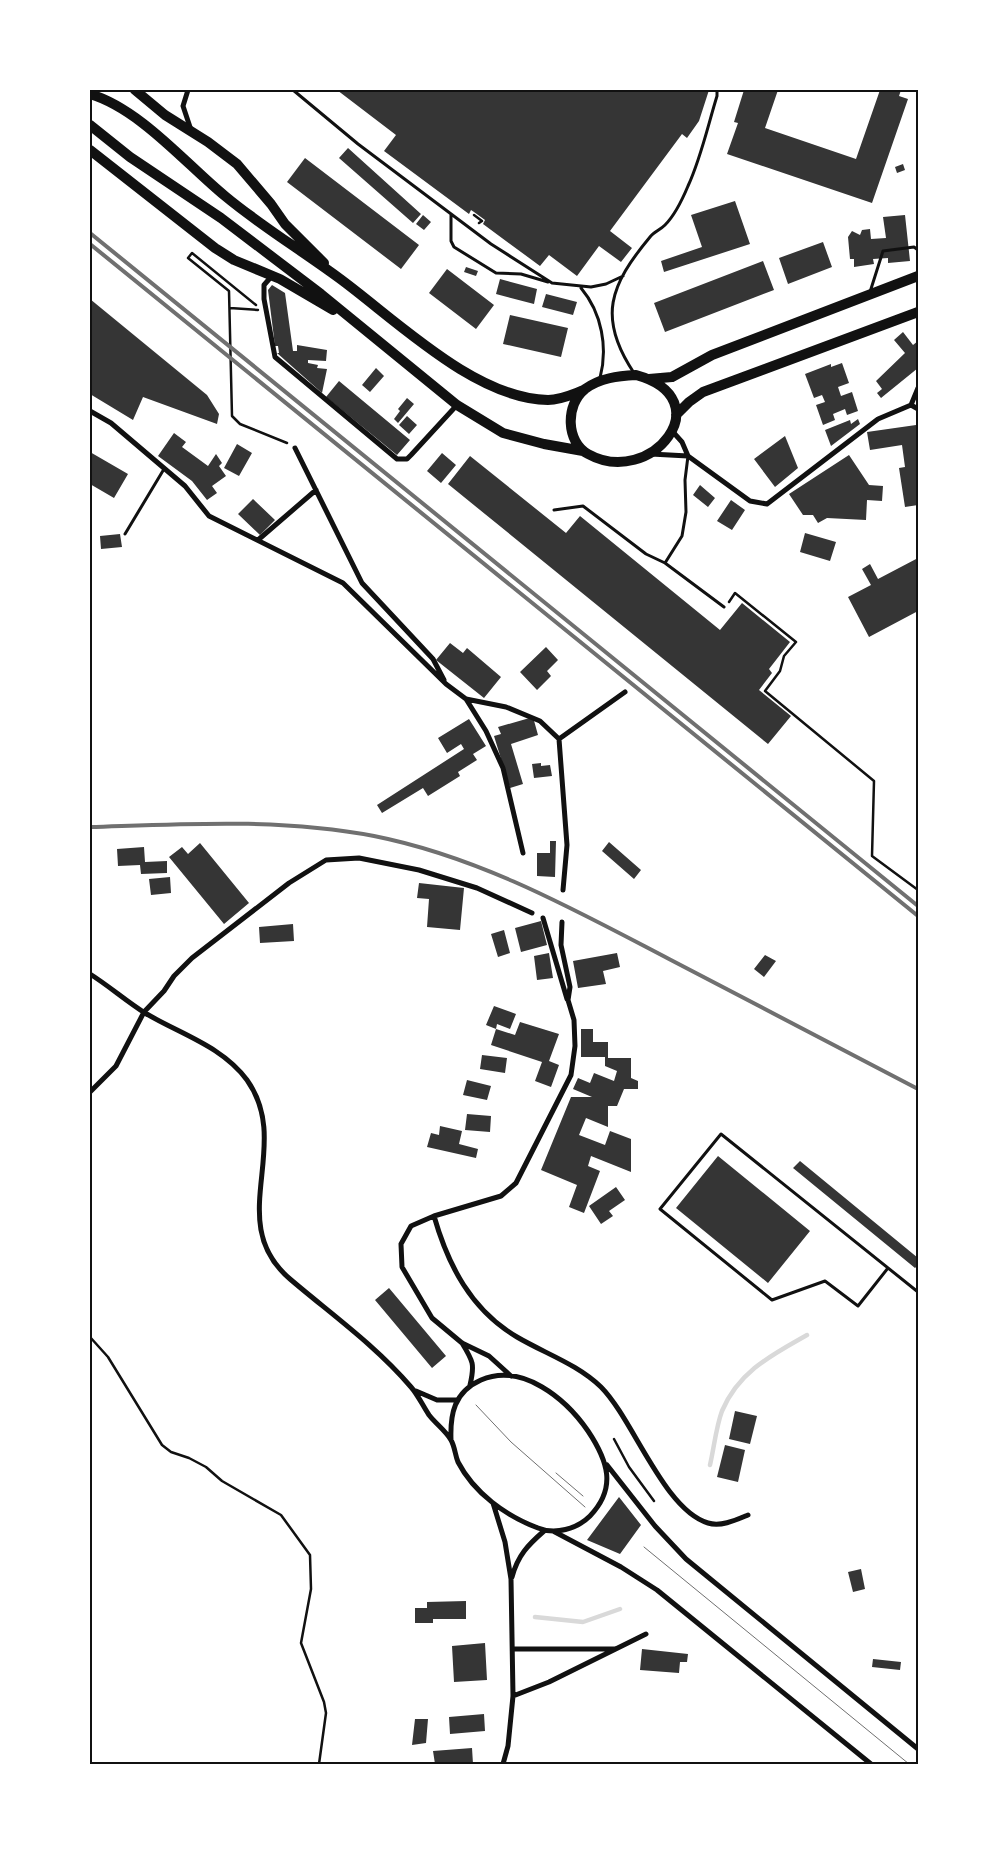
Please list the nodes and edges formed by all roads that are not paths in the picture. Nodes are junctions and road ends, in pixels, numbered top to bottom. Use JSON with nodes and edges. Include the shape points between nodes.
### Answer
{"nodes":[{"id":1,"x":135,"y":90,"type":"edge"},
{"id":2,"x":188,"y":90,"type":"edge"},
{"id":3,"x":293,"y":90,"type":"edge"},
{"id":4,"x":717,"y":90,"type":"edge"},
{"id":5,"x":90,"y":94,"type":"edge"},
{"id":6,"x":90,"y":125,"type":"edge"},
{"id":7,"x":193,"y":132,"type":"junction"},
{"id":8,"x":90,"y":150,"type":"edge"},
{"id":9,"x":451,"y":214,"type":"junction"},
{"id":10,"x":918,"y":250,"type":"edge"},
{"id":11,"x":272,"y":276,"type":"junction"},
{"id":12,"x":623,"y":276,"type":"junction"},
{"id":13,"x":918,"y":276,"type":"edge"},
{"id":14,"x":337,"y":277,"type":"junction"},
{"id":15,"x":552,"y":283,"type":"junction"},
{"id":16,"x":581,"y":288,"type":"junction"},
{"id":17,"x":870,"y":294,"type":"junction"},
{"id":18,"x":918,"y":312,"type":"edge"},
{"id":19,"x":349,"y":319,"type":"junction"},
{"id":20,"x":636,"y":375,"type":"junction"},
{"id":21,"x":648,"y":379,"type":"junction"},
{"id":22,"x":599,"y":382,"type":"junction"},
{"id":23,"x":918,"y":388,"type":"edge"},
{"id":24,"x":584,"y":390,"type":"junction"},
{"id":25,"x":457,"y":405,"type":"junction"},
{"id":26,"x":911,"y":405,"type":"junction"},
{"id":27,"x":918,"y":408,"type":"edge"},
{"id":28,"x":90,"y":411,"type":"edge"},
{"id":29,"x":676,"y":415,"type":"junction"},
{"id":30,"x":673,"y":432,"type":"junction"},
{"id":31,"x":294,"y":448,"type":"road end"},
{"id":32,"x":583,"y":451,"type":"junction"},
{"id":33,"x":649,"y":454,"type":"junction"},
{"id":34,"x":688,"y":456,"type":"junction"},
{"id":35,"x":164,"y":468,"type":"junction"},
{"id":36,"x":316,"y":490,"type":"junction"},
{"id":37,"x":554,"y":510,"type":"dead end"},
{"id":38,"x":125,"y":534,"type":"dead end"},
{"id":39,"x":258,"y":540,"type":"junction"},
{"id":40,"x":664,"y":563,"type":"junction"},
{"id":41,"x":724,"y":607,"type":"road end"},
{"id":42,"x":446,"y":684,"type":"junction"},
{"id":43,"x":625,"y":692,"type":"dead end"},
{"id":44,"x":466,"y":699,"type":"junction"},
{"id":45,"x":558,"y":739,"type":"junction"},
{"id":46,"x":523,"y":853,"type":"dead end"},
{"id":47,"x":563,"y":890,"type":"dead end"},
{"id":48,"x":532,"y":913,"type":"dead end"},
{"id":49,"x":543,"y":918,"type":"dead end"},
{"id":50,"x":562,"y":922,"type":"dead end"},
{"id":51,"x":90,"y":974,"type":"edge"},
{"id":52,"x":568,"y":1000,"type":"junction"},
{"id":53,"x":144,"y":1012,"type":"junction"},
{"id":54,"x":90,"y":1092,"type":"edge"},
{"id":55,"x":434,"y":1216,"type":"junction"},
{"id":56,"x":888,"y":1268,"type":"junction"},
{"id":57,"x":918,"y":1292,"type":"edge"},
{"id":58,"x":462,"y":1343,"type":"junction"},
{"id":59,"x":511,"y":1376,"type":"junction"},
{"id":60,"x":470,"y":1385,"type":"junction"},
{"id":61,"x":414,"y":1390,"type":"junction"},
{"id":62,"x":456,"y":1400,"type":"junction"},
{"id":63,"x":451,"y":1440,"type":"junction"},
{"id":64,"x":606,"y":1465,"type":"junction"},
{"id":65,"x":493,"y":1503,"type":"junction"},
{"id":66,"x":748,"y":1515,"type":"dead end"},
{"id":67,"x":544,"y":1530,"type":"junction"},
{"id":68,"x":553,"y":1531,"type":"junction"},
{"id":69,"x":512,"y":1580,"type":"junction"},
{"id":70,"x":646,"y":1634,"type":"dead end"},
{"id":71,"x":513,"y":1649,"type":"junction"},
{"id":72,"x":617,"y":1649,"type":"junction"},
{"id":73,"x":513,"y":1696,"type":"junction"},
{"id":74,"x":918,"y":1749,"type":"edge"},
{"id":75,"x":503,"y":1764,"type":"edge"},
{"id":76,"x":871,"y":1764,"type":"edge"}],
"edges":[{"from":1,"to":7,"type":"main road"},
{"from":2,"to":7,"type":"street","via":[[183,106]]},
{"from":3,"to":9,"type":"lane"},
{"from":4,"to":12,"type":"lane","via":[[689,185],[666,224],[651,236]]},
{"from":5,"to":14,"type":"main road","via":[[149,129],[224,196]]},
{"from":6,"to":19,"type":"main road","via":[[144,167],[221,218]]},
{"from":7,"to":14,"type":"main road","via":[[246,173],[284,224]]},
{"from":8,"to":11,"type":"main road","via":[[215,248]]},
{"from":9,"to":15,"type":"lane"},
{"from":9,"to":15,"type":"lane","via":[[454,247],[496,273],[521,274]]},
{"from":10,"to":17,"type":"lane","via":[[914,247],[883,251]]},
{"from":11,"to":19,"type":"main road"},
{"from":11,"to":25,"type":"street","via":[[265,281],[264,299],[275,357],[397,459],[407,459]]},
{"from":12,"to":16,"type":"lane","via":[[606,284]]},
{"from":12,"to":20,"type":"lane","via":[[611,303],[610,314],[621,354]]},
{"from":13,"to":17,"type":"main road"},
{"from":14,"to":24,"type":"main road","via":[[448,361],[482,382],[519,395],[548,400]]},
{"from":15,"to":16,"type":"lane"},
{"from":16,"to":22,"type":"lane","via":[[594,309],[605,349]]},
{"from":17,"to":21,"type":"main road","via":[[712,356],[672,377]]},
{"from":18,"to":29,"type":"main road","via":[[703,392]]},
{"from":19,"to":25,"type":"main road"},
{"from":20,"to":21,"type":"main road"},
{"from":20,"to":22,"type":"main road","via":[[616,376]]},
{"from":21,"to":29,"type":"main road","via":[[663,386],[672,398]]},
{"from":22,"to":24,"type":"main road"},
{"from":23,"to":26,"type":"street"},
{"from":24,"to":32,"type":"main road","via":[[574,403],[570,419],[573,437]]},
{"from":25,"to":32,"type":"main road","via":[[503,433]]},
{"from":26,"to":27,"type":"street"},
{"from":26,"to":34,"type":"street","via":[[878,419],[767,504],[750,501]]},
{"from":28,"to":35,"type":"street","via":[[111,423]]},
{"from":29,"to":30,"type":"main road"},
{"from":30,"to":33,"type":"main road","via":[[663,445]]},
{"from":30,"to":34,"type":"street"},
{"from":31,"to":36,"type":"street"},
{"from":32,"to":33,"type":"main road","via":[[613,461],[633,460]]},
{"from":33,"to":34,"type":"street"},
{"from":34,"to":40,"type":"lane","via":[[682,536]]},
{"from":35,"to":38,"type":"lane"},
{"from":35,"to":39,"type":"street","via":[[185,486],[209,516]]},
{"from":36,"to":39,"type":"street"},
{"from":36,"to":42,"type":"street","via":[[362,583],[433,659]]},
{"from":37,"to":40,"type":"lane","via":[[583,506],[646,554]]},
{"from":39,"to":42,"type":"street","via":[[343,583]]},
{"from":40,"to":41,"type":"lane"},
{"from":42,"to":44,"type":"street"},
{"from":43,"to":45,"type":"street"},
{"from":44,"to":45,"type":"street","via":[[506,707],[540,721]]},
{"from":44,"to":46,"type":"street","via":[[503,768]]},
{"from":45,"to":47,"type":"street","via":[[567,845]]},
{"from":48,"to":53,"type":"street","via":[[477,888],[418,870],[359,858],[326,860],[289,883],[192,958]]},
{"from":49,"to":52,"type":"street"},
{"from":50,"to":52,"type":"street","via":[[561,945],[570,987]]},
{"from":51,"to":53,"type":"street"},
{"from":52,"to":55,"type":"street","via":[[574,1020],[571,1075],[516,1183],[502,1196]]},
{"from":53,"to":54,"type":"street","via":[[116,1066]]},
{"from":53,"to":61,"type":"street","via":[[216,1050],[248,1082],[257,1100],[266,1146],[259,1225],[272,1260],[287,1277],[368,1342]]},
{"from":55,"to":58,"type":"street","via":[[411,1226],[401,1244],[402,1267],[432,1318]]},
{"from":55,"to":66,"type":"street","via":[[458,1279],[484,1313],[516,1337],[578,1368],[596,1382],[615,1405],[662,1481],[686,1510],[708,1523],[728,1523]]},
{"from":56,"to":56,"type":"lane","via":[[721,1134],[660,1209],[772,1300],[825,1281],[858,1306]]},
{"from":56,"to":57,"type":"lane"},
{"from":58,"to":59,"type":"street","via":[[489,1356]]},
{"from":58,"to":60,"type":"street","via":[[473,1360]]},
{"from":59,"to":60,"type":"street","via":[[490,1376]]},
{"from":59,"to":64,"type":"street","via":[[532,1382],[566,1404],[598,1446]]},
{"from":60,"to":62,"type":"street"},
{"from":61,"to":62,"type":"street","via":[[437,1400]]},
{"from":61,"to":63,"type":"street","via":[[430,1416]]},
{"from":62,"to":63,"type":"street","via":[[450,1420]]},
{"from":63,"to":65,"type":"street","via":[[462,1469]]},
{"from":64,"to":68,"type":"street","via":[[607,1486],[599,1506],[584,1522]]},
{"from":64,"to":74,"type":"street","via":[[686,1559]]},
{"from":65,"to":67,"type":"street","via":[[508,1514]]},
{"from":65,"to":69,"type":"street"},
{"from":67,"to":68,"type":"street"},
{"from":67,"to":69,"type":"street","via":[[524,1549],[517,1560]]},
{"from":68,"to":76,"type":"street","via":[[657,1590]]},
{"from":69,"to":71,"type":"street"},
{"from":70,"to":72,"type":"street"},
{"from":71,"to":72,"type":"street"},
{"from":71,"to":73,"type":"street"},
{"from":72,"to":73,"type":"street"},
{"from":73,"to":75,"type":"street"}]}
